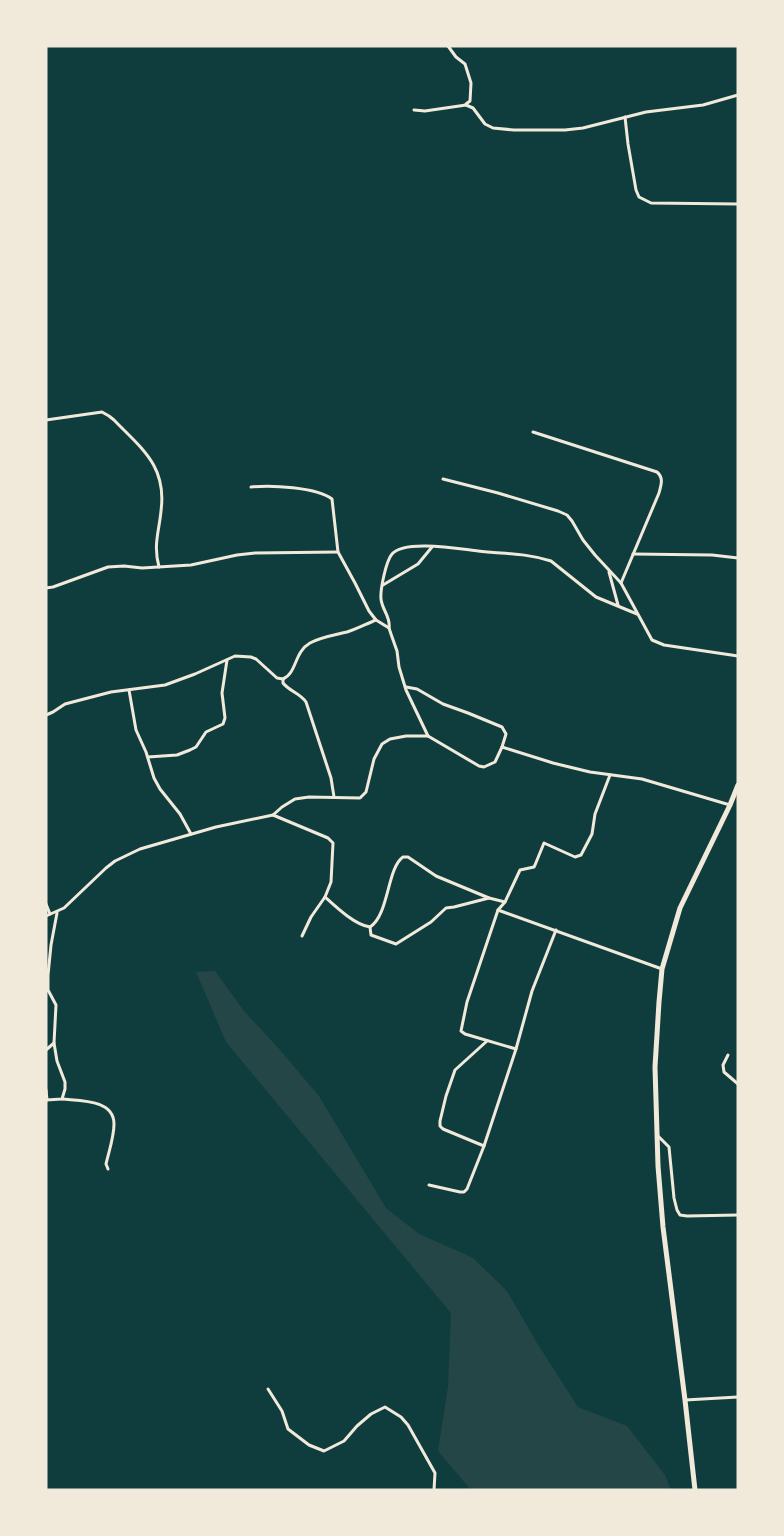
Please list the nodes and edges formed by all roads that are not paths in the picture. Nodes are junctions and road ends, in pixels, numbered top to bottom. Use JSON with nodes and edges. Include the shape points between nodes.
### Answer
{"nodes":[{"id":1,"x":448,"y":46,"type":"edge"},
{"id":2,"x":738,"y":95,"type":"edge"},
{"id":3,"x":466,"y":105,"type":"junction"},
{"id":4,"x":414,"y":110,"type":"dead end"},
{"id":5,"x":625,"y":117,"type":"junction"},
{"id":6,"x":738,"y":204,"type":"edge"},
{"id":7,"x":46,"y":420,"type":"edge"},
{"id":8,"x":533,"y":432,"type":"dead end"},
{"id":9,"x":443,"y":479,"type":"dead end"},
{"id":10,"x":251,"y":487,"type":"dead end"},
{"id":11,"x":432,"y":546,"type":"junction"},
{"id":12,"x":338,"y":552,"type":"junction"},
{"id":13,"x":634,"y":554,"type":"junction"},
{"id":14,"x":738,"y":558,"type":"edge"},
{"id":15,"x":159,"y":567,"type":"junction"},
{"id":16,"x":608,"y":570,"type":"junction"},
{"id":17,"x":621,"y":583,"type":"junction"},
{"id":18,"x":383,"y":585,"type":"junction"},
{"id":19,"x":46,"y":588,"type":"edge"},
{"id":20,"x":618,"y":605,"type":"junction"},
{"id":21,"x":638,"y":614,"type":"junction"},
{"id":22,"x":376,"y":620,"type":"junction"},
{"id":23,"x":389,"y":628,"type":"junction"},
{"id":24,"x":738,"y":656,"type":"edge"},
{"id":25,"x":227,"y":659,"type":"junction"},
{"id":26,"x":283,"y":679,"type":"junction"},
{"id":27,"x":405,"y":687,"type":"junction"},
{"id":28,"x":129,"y":690,"type":"junction"},
{"id":29,"x":46,"y":714,"type":"edge"},
{"id":30,"x":428,"y":736,"type":"junction"},
{"id":31,"x":502,"y":747,"type":"junction"},
{"id":32,"x":148,"y":757,"type":"junction"},
{"id":33,"x":610,"y":774,"type":"junction"},
{"id":34,"x":738,"y":785,"type":"edge"},
{"id":35,"x":334,"y":797,"type":"junction"},
{"id":36,"x":730,"y":805,"type":"junction"},
{"id":37,"x":273,"y":816,"type":"junction"},
{"id":38,"x":191,"y":834,"type":"junction"},
{"id":39,"x":325,"y":897,"type":"junction"},
{"id":40,"x":489,"y":898,"type":"junction"},
{"id":41,"x":505,"y":902,"type":"junction"},
{"id":42,"x":46,"y":904,"type":"edge"},
{"id":43,"x":498,"y":910,"type":"junction"},
{"id":44,"x":57,"y":912,"type":"junction"},
{"id":45,"x":48,"y":915,"type":"edge"},
{"id":46,"x":370,"y":927,"type":"junction"},
{"id":47,"x":556,"y":930,"type":"junction"},
{"id":48,"x":302,"y":936,"type":"dead end"},
{"id":49,"x":662,"y":969,"type":"junction"},
{"id":50,"x":488,"y":1040,"type":"junction"},
{"id":51,"x":54,"y":1043,"type":"junction"},
{"id":52,"x":516,"y":1049,"type":"junction"},
{"id":53,"x":46,"y":1050,"type":"edge"},
{"id":54,"x":728,"y":1055,"type":"dead end"},
{"id":55,"x":738,"y":1084,"type":"edge"},
{"id":56,"x":46,"y":1090,"type":"edge"},
{"id":57,"x":62,"y":1099,"type":"junction"},
{"id":58,"x":47,"y":1100,"type":"edge"},
{"id":59,"x":656,"y":1135,"type":"junction"},
{"id":60,"x":484,"y":1146,"type":"junction"},
{"id":61,"x":108,"y":1169,"type":"dead end"},
{"id":62,"x":429,"y":1185,"type":"dead end"},
{"id":63,"x":738,"y":1215,"type":"edge"},
{"id":64,"x":268,"y":1389,"type":"dead end"},
{"id":65,"x":738,"y":1397,"type":"edge"},
{"id":66,"x":685,"y":1400,"type":"junction"},
{"id":67,"x":434,"y":1490,"type":"edge"},
{"id":68,"x":695,"y":1490,"type":"edge"}],
"edges":[{"from":1,"to":3,"type":"street","via":[[465,64],[470,83],[470,101]]},
{"from":2,"to":5,"type":"street","via":[[703,105]]},
{"from":3,"to":4,"type":"street"},
{"from":3,"to":5,"type":"street","via":[[473,108],[487,126],[501,129],[565,130]]},
{"from":5,"to":6,"type":"street","via":[[639,197],[651,203]]},
{"from":7,"to":15,"type":"street","via":[[102,412],[114,420],[148,456],[162,483],[162,510],[156,542]]},
{"from":8,"to":13,"type":"street","via":[[661,475],[659,493]]},
{"from":9,"to":16,"type":"street","via":[[566,515]]},
{"from":10,"to":12,"type":"street","via":[[287,487],[328,496],[334,506]]},
{"from":11,"to":18,"type":"street","via":[[418,564]]},
{"from":11,"to":18,"type":"street","via":[[399,549],[392,554]]},
{"from":11,"to":20,"type":"street","via":[[542,558],[551,561],[596,597]]},
{"from":12,"to":15,"type":"street","via":[[237,554],[191,565]]},
{"from":12,"to":22,"type":"street","via":[[368,611]]},
{"from":13,"to":14,"type":"street"},
{"from":13,"to":17,"type":"street"},
{"from":15,"to":19,"type":"street","via":[[108,567]]},
{"from":16,"to":17,"type":"street"},
{"from":16,"to":20,"type":"street"},
{"from":17,"to":21,"type":"street"},
{"from":18,"to":23,"type":"street","via":[[381,598],[389,618]]},
{"from":20,"to":21,"type":"street"},
{"from":21,"to":24,"type":"street","via":[[656,643]]},
{"from":22,"to":23,"type":"street"},
{"from":22,"to":26,"type":"street","via":[[310,644],[301,650]]},
{"from":23,"to":27,"type":"street"},
{"from":25,"to":26,"type":"street","via":[[251,657],[276,678]]},
{"from":25,"to":28,"type":"street","via":[[165,686]]},
{"from":25,"to":32,"type":"street","via":[[222,693],[223,724],[206,732],[190,750]]},
{"from":26,"to":35,"type":"street","via":[[286,687],[306,702]]},
{"from":27,"to":30,"type":"street"},
{"from":27,"to":31,"type":"street","via":[[502,727],[506,734]]},
{"from":28,"to":29,"type":"street","via":[[65,704]]},
{"from":28,"to":32,"type":"street","via":[[136,730]]},
{"from":30,"to":31,"type":"street","via":[[484,767],[495,762]]},
{"from":30,"to":35,"type":"street","via":[[406,736],[386,741],[374,759],[364,796],[356,799]]},
{"from":31,"to":33,"type":"street","via":[[553,763]]},
{"from":32,"to":38,"type":"street","via":[[160,789]]},
{"from":33,"to":36,"type":"street","via":[[642,778]]},
{"from":33,"to":41,"type":"street","via":[[595,814],[592,834],[581,855],[576,857],[544,843],[534,867],[520,870]]},
{"from":34,"to":36,"type":"main road"},
{"from":35,"to":37,"type":"street","via":[[295,799]]},
{"from":36,"to":49,"type":"main road","via":[[680,908]]},
{"from":37,"to":38,"type":"street"},
{"from":37,"to":39,"type":"street","via":[[328,838],[332,843],[332,874]]},
{"from":38,"to":44,"type":"street","via":[[154,844],[115,861]]},
{"from":39,"to":46,"type":"street","via":[[335,907]]},
{"from":39,"to":48,"type":"street"},
{"from":40,"to":41,"type":"street"},
{"from":40,"to":46,"type":"street","via":[[446,908],[431,922],[396,944],[371,935]]},
{"from":40,"to":46,"type":"street","via":[[436,876],[403,857],[397,864],[378,918]]},
{"from":41,"to":43,"type":"street"},
{"from":42,"to":45,"type":"street"},
{"from":43,"to":47,"type":"street"},
{"from":43,"to":50,"type":"street","via":[[461,1031]]},
{"from":44,"to":45,"type":"street"},
{"from":44,"to":51,"type":"street","via":[[48,975],[48,990],[56,1005]]},
{"from":47,"to":49,"type":"street"},
{"from":47,"to":52,"type":"street","via":[[532,990]]},
{"from":49,"to":59,"type":"main road","via":[[655,1067]]},
{"from":50,"to":52,"type":"street"},
{"from":50,"to":60,"type":"street","via":[[455,1070],[440,1121],[443,1128]]},
{"from":51,"to":53,"type":"street"},
{"from":51,"to":57,"type":"street","via":[[65,1082]]},
{"from":52,"to":60,"type":"street"},
{"from":54,"to":55,"type":"street","via":[[723,1065],[724,1072]]},
{"from":56,"to":58,"type":"street"},
{"from":57,"to":58,"type":"street"},
{"from":57,"to":61,"type":"street","via":[[97,1104],[111,1113],[114,1126],[106,1164]]},
{"from":59,"to":63,"type":"street","via":[[669,1147],[674,1198],[680,1215]]},
{"from":59,"to":66,"type":"main road","via":[[663,1227]]},
{"from":60,"to":62,"type":"street","via":[[466,1191]]},
{"from":64,"to":67,"type":"street","via":[[282,1411],[288,1429],[309,1445],[324,1451],[344,1440],[371,1414],[385,1407],[408,1425],[435,1473]]},
{"from":65,"to":66,"type":"street"},
{"from":66,"to":68,"type":"main road"}]}
